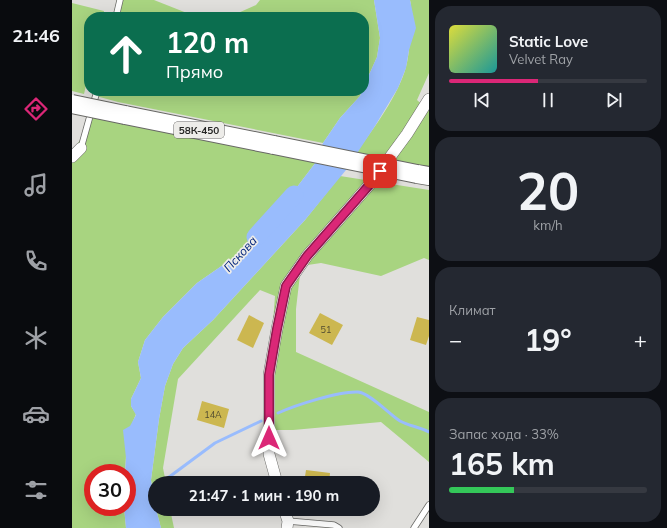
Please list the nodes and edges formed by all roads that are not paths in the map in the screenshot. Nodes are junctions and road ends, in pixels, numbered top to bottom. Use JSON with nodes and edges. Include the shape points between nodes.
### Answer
{"nodes":[{"id":1,"x":120,"y":0,"type":"edge"},
{"id":2,"x":117,"y":12,"type":"edge"},
{"id":3,"x":95,"y":96,"type":"edge"},
{"id":4,"x":429,"y":99,"type":"edge"},
{"id":5,"x":72,"y":104,"type":"edge"},
{"id":6,"x":81,"y":148,"type":"joint"},
{"id":7,"x":72,"y":157,"type":"edge"},
{"id":8,"x":423,"y":175,"type":"edge"},
{"id":9,"x":275,"y":476,"type":"edge"},
{"id":10,"x":429,"y":505,"type":"edge"},
{"id":11,"x":288,"y":525,"type":"edge"},
{"id":12,"x":339,"y":528,"type":"edge"},
{"id":13,"x":414,"y":528,"type":"edge"}],
"edges":[{"from":1,"to":2,"type":"lane"},
{"from":3,"to":6,"type":"lane"},
{"from":4,"to":9,"type":"street","via":[[371,183],[307,256],[286,286],[269,375],[269,454]]},
{"from":5,"to":8,"type":"highway","number":"58К-450","bridge":true},
{"from":6,"to":7,"type":"street"},
{"from":10,"to":13,"type":"lane"},
{"from":11,"to":12,"type":"lane","via":[[334,525]]}]}
